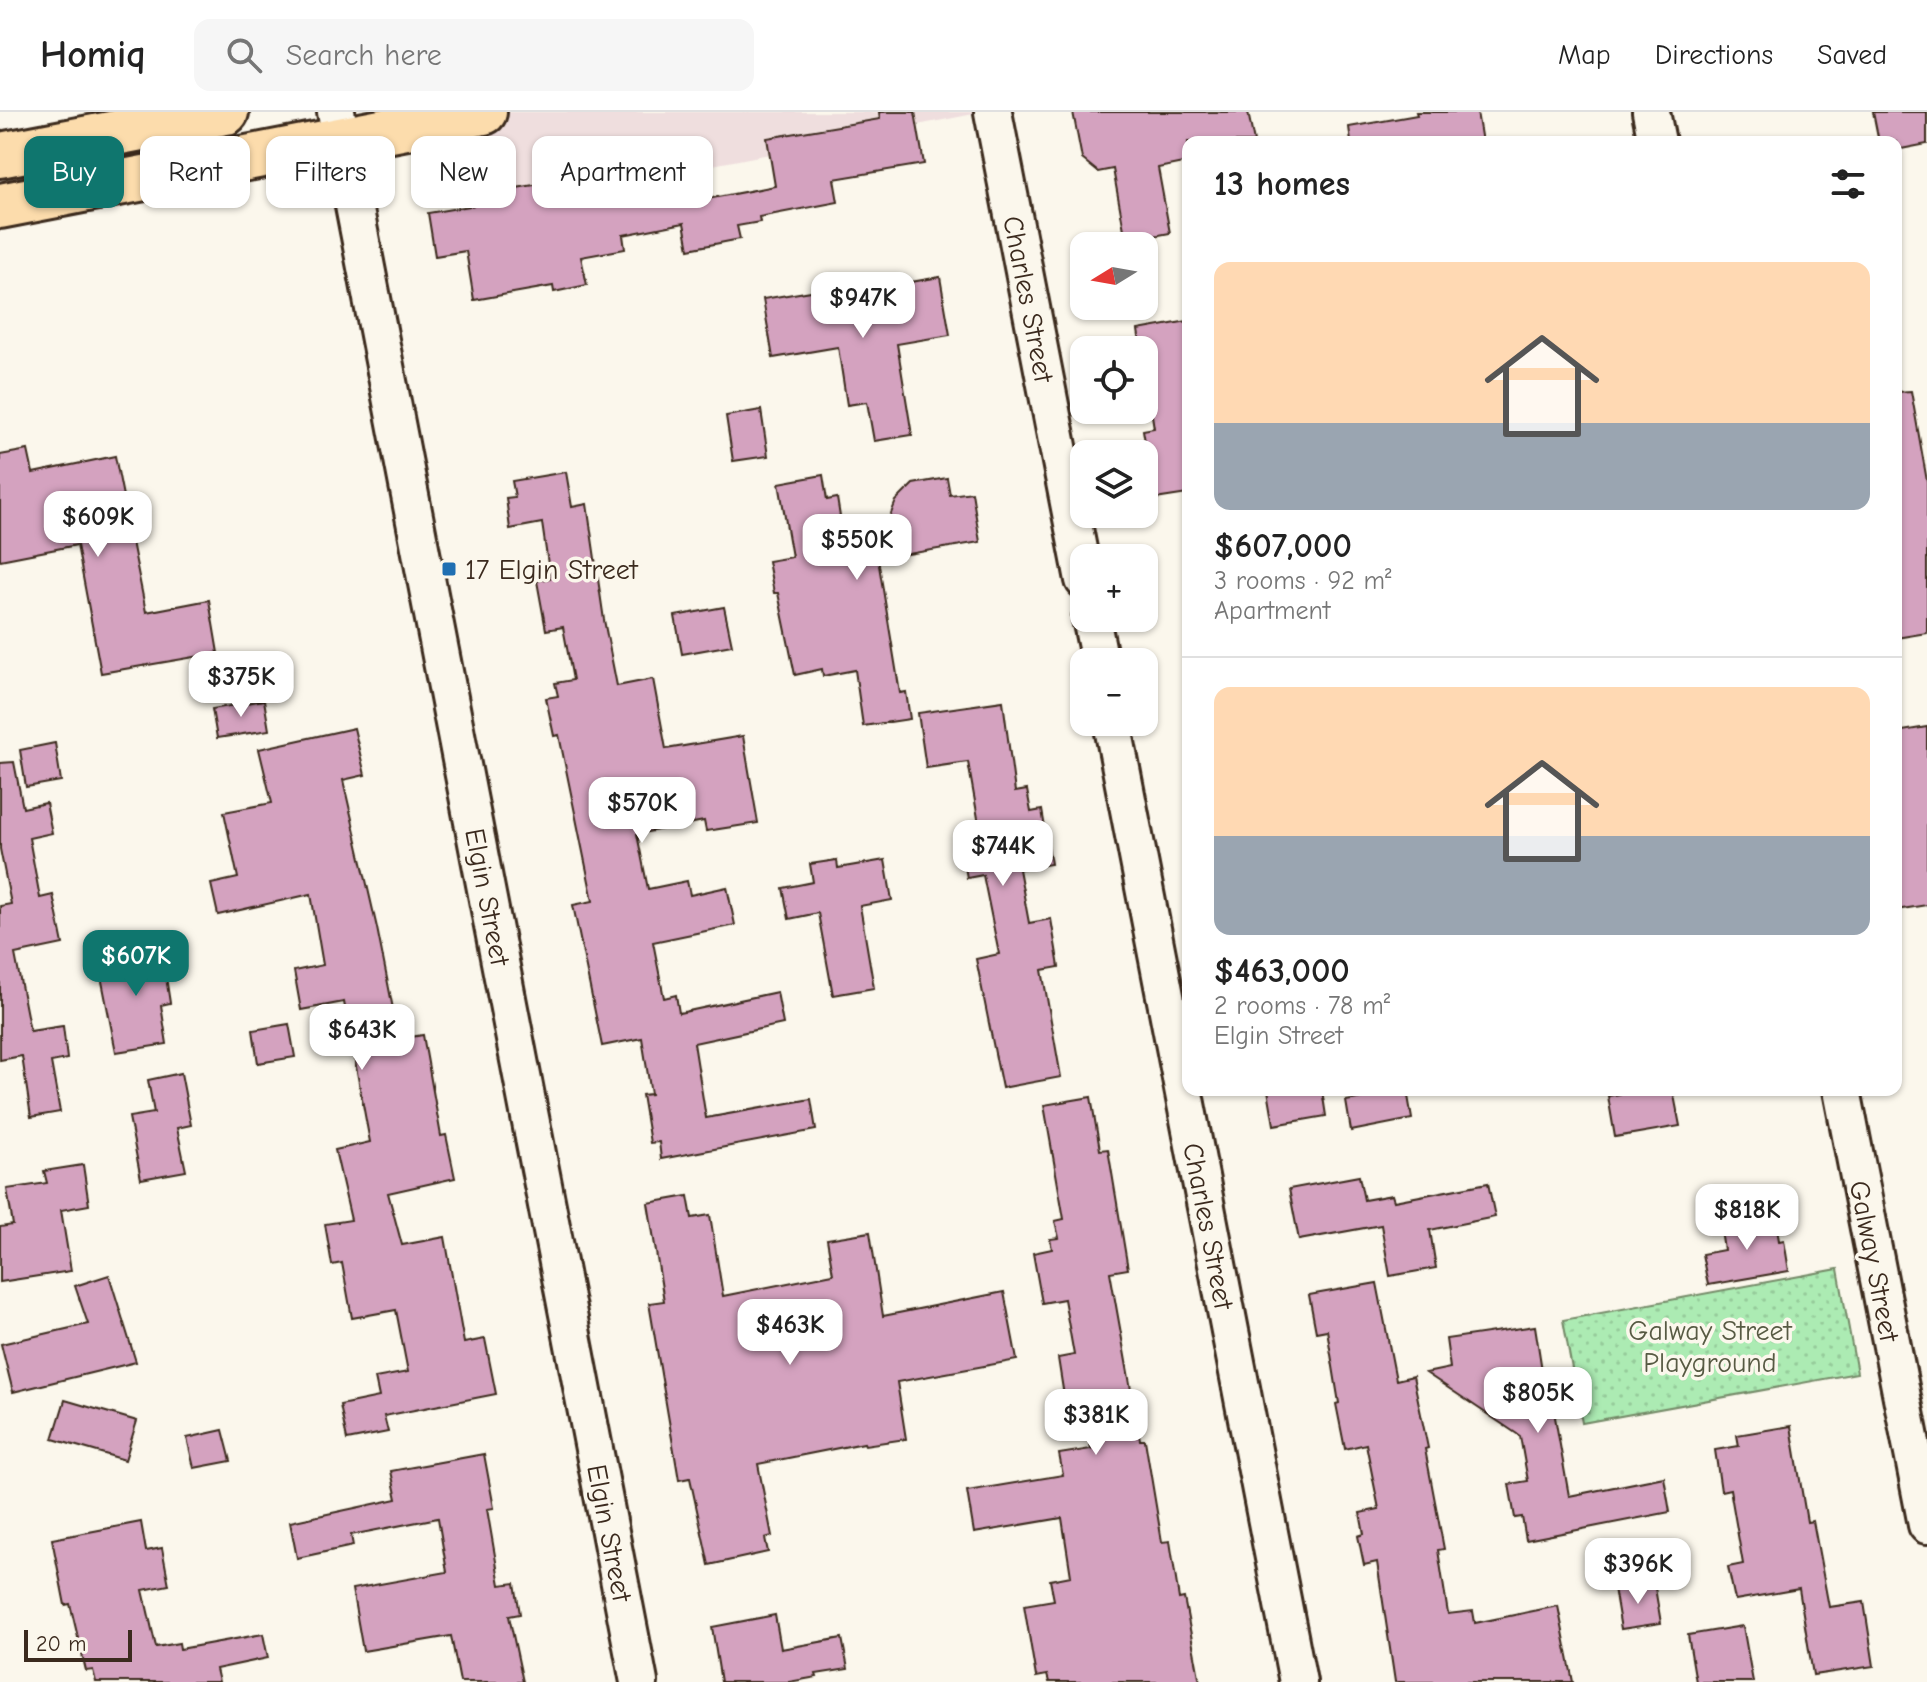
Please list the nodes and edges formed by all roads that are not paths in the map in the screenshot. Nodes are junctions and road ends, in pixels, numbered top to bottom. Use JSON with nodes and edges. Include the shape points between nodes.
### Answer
{"nodes":[{"id":1,"x":226,"y":112,"type":"edge"},
{"id":2,"x":484,"y":112,"type":"edge"},
{"id":3,"x":993,"y":112,"type":"edge"},
{"id":4,"x":1651,"y":112,"type":"edge"},
{"id":5,"x":423,"y":118,"type":"edge"},
{"id":6,"x":339,"y":126,"type":"edge"},
{"id":7,"x":1656,"y":136,"type":"edge"},
{"id":8,"x":0,"y":155,"type":"edge"},
{"id":9,"x":0,"y":206,"type":"edge"},
{"id":10,"x":1077,"y":544,"type":"edge"},
{"id":11,"x":1115,"y":736,"type":"edge"},
{"id":12,"x":1182,"y":1083,"type":"edge"},
{"id":13,"x":1184,"y":1096,"type":"edge"},
{"id":14,"x":1843,"y":1096,"type":"edge"},
{"id":15,"x":1927,"y":1525,"type":"edge"},
{"id":16,"x":639,"y":1682,"type":"edge"},
{"id":17,"x":1298,"y":1682,"type":"edge"}],
"edges":[{"from":1,"to":8,"type":"main road"},
{"from":2,"to":5,"type":"main road"},
{"from":3,"to":10,"type":"street","name":"Charles Street"},
{"from":4,"to":7,"type":"street"},
{"from":5,"to":6,"type":"main road"},
{"from":6,"to":9,"type":"main road"},
{"from":6,"to":16,"type":"street","name":"Elgin Street"},
{"from":11,"to":12,"type":"street","name":"Charles Street"},
{"from":13,"to":17,"type":"street","name":"Charles Street"},
{"from":14,"to":15,"type":"street","name":"Galway Street"}]}
